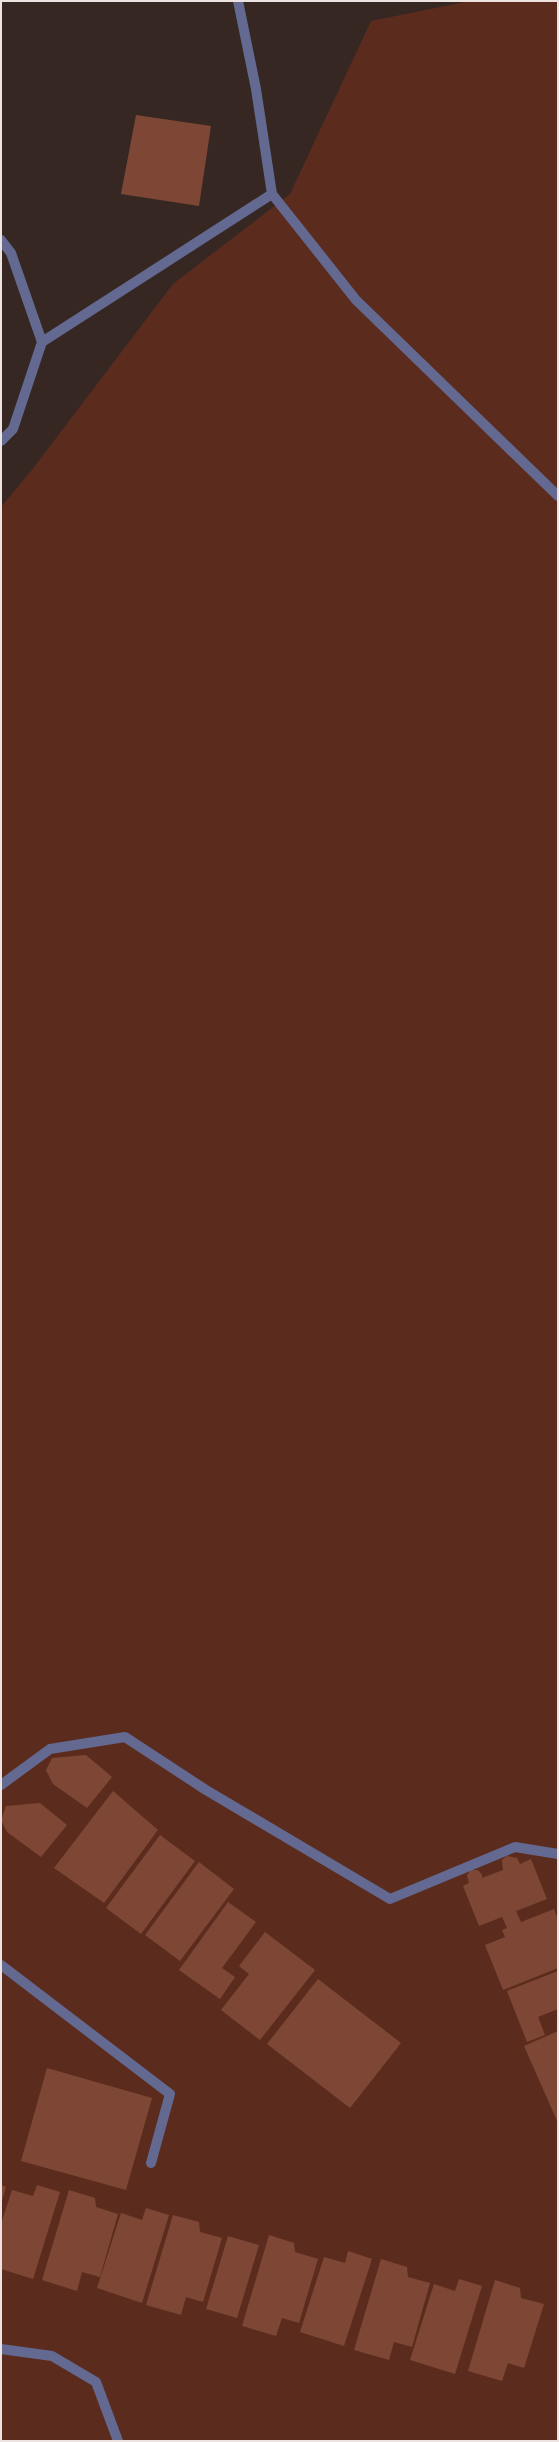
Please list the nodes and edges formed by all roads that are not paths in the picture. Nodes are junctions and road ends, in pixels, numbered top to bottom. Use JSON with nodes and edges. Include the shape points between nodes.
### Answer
{"nodes":[{"id":1,"x":238,"y":1,"type":"edge"},
{"id":2,"x":272,"y":194,"type":"junction"},
{"id":3,"x":1,"y":240,"type":"edge"},
{"id":4,"x":42,"y":342,"type":"junction"},
{"id":5,"x":1,"y":441,"type":"edge"},
{"id":6,"x":558,"y":496,"type":"edge"},
{"id":7,"x":1,"y":1784,"type":"edge"},
{"id":8,"x":558,"y":1854,"type":"edge"},
{"id":9,"x":1,"y":1965,"type":"edge"},
{"id":10,"x":151,"y":2164,"type":"dead end"},
{"id":11,"x":1,"y":2350,"type":"edge"},
{"id":12,"x":118,"y":2441,"type":"edge"}],
"edges":[{"from":1,"to":2,"type":"street","via":[[256,89]]},
{"from":2,"to":4,"type":"street"},
{"from":2,"to":6,"type":"street","via":[[356,300]]},
{"from":3,"to":4,"type":"street","via":[[11,253]]},
{"from":4,"to":5,"type":"street","via":[[13,429]]},
{"from":7,"to":8,"type":"street","via":[[50,1749],[124,1737],[206,1790],[390,1899],[516,1847]]},
{"from":9,"to":10,"type":"street","via":[[170,2094]]},
{"from":11,"to":12,"type":"street","via":[[52,2356],[96,2382]]}]}
